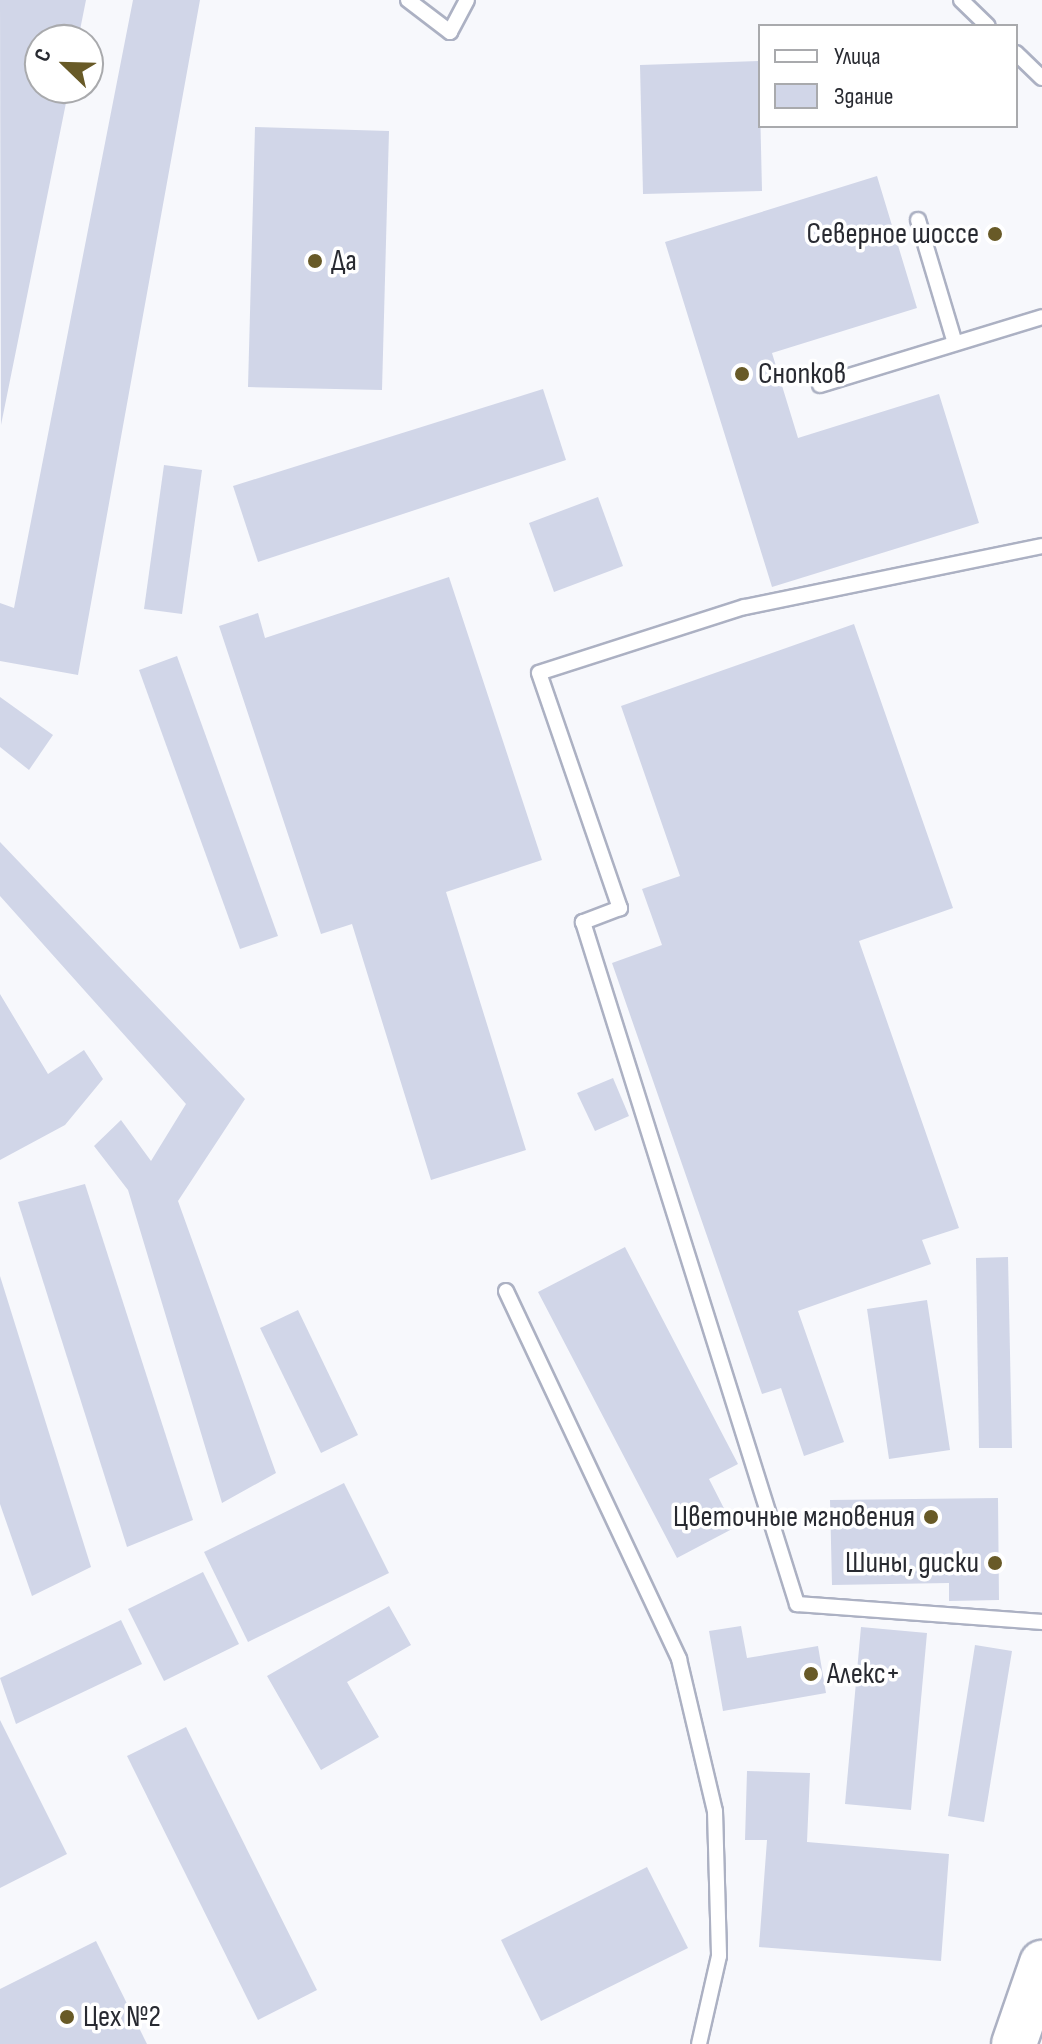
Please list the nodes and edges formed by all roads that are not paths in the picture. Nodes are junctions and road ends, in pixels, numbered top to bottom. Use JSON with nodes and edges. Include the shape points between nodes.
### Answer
{"nodes":[{"id":1,"x":408,"y":0,"type":"edge"},
{"id":2,"x":467,"y":0,"type":"edge"},
{"id":3,"x":961,"y":0,"type":"edge"},
{"id":4,"x":986,"y":24,"type":"edge"},
{"id":5,"x":1018,"y":55,"type":"edge"},
{"id":6,"x":1042,"y":78,"type":"edge"},
{"id":7,"x":918,"y":220,"type":"dead end"},
{"id":8,"x":1042,"y":317,"type":"edge"},
{"id":9,"x":955,"y":343,"type":"junction"},
{"id":10,"x":820,"y":385,"type":"dead end"},
{"id":11,"x":1042,"y":546,"type":"edge"},
{"id":12,"x":506,"y":1291,"type":"dead end"},
{"id":13,"x":1042,"y":1622,"type":"edge"},
{"id":14,"x":1042,"y":1963,"type":"edge"},
{"id":15,"x":699,"y":2044,"type":"edge"},
{"id":16,"x":1014,"y":2044,"type":"edge"}],
"edges":[{"from":1,"to":2,"type":"lane","via":[[450,32]]},
{"from":3,"to":4,"type":"lane"},
{"from":5,"to":6,"type":"lane"},
{"from":7,"to":9,"type":"lane"},
{"from":8,"to":9,"type":"lane"},
{"from":9,"to":10,"type":"lane"},
{"from":11,"to":13,"type":"lane","via":[[744,607],[539,673],[620,908],[583,922],[797,1604]]},
{"from":12,"to":15,"type":"lane","via":[[679,1659],[715,1811],[719,1956]]},
{"from":14,"to":16,"type":"main road"}]}
